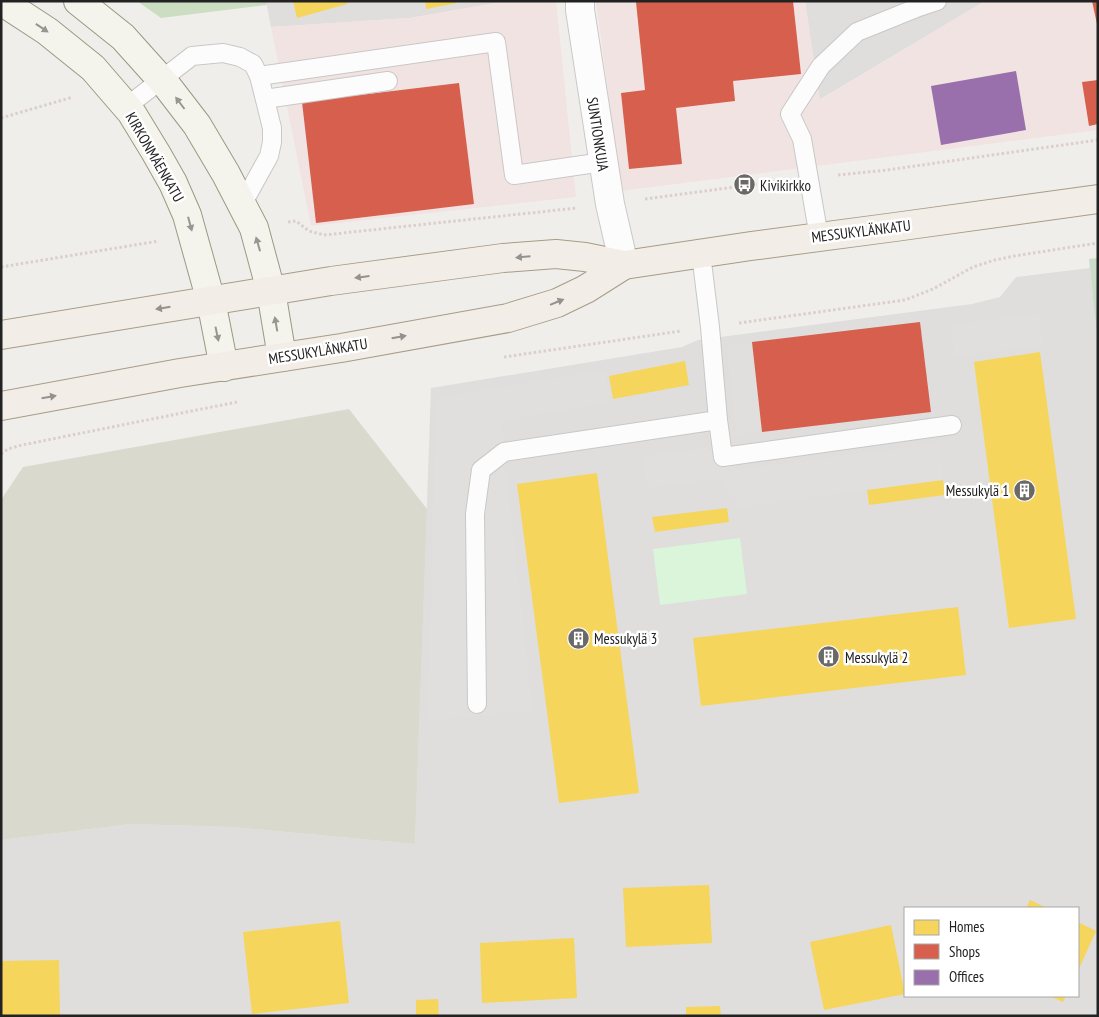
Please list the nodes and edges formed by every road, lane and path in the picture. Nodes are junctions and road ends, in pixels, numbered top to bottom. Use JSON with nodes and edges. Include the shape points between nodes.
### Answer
{"nodes":[{"id":1,"x":1,"y":1,"type":"edge"},
{"id":2,"x":78,"y":1,"type":"edge"},
{"id":3,"x":580,"y":1,"type":"edge"},
{"id":4,"x":937,"y":1,"type":"edge"},
{"id":5,"x":259,"y":76,"type":"junction"},
{"id":6,"x":161,"y":80,"type":"junction"},
{"id":7,"x":388,"y":81,"type":"dead end"},
{"id":8,"x":76,"y":96,"type":"dead end"},
{"id":9,"x":265,"y":99,"type":"junction"},
{"id":10,"x":126,"y":107,"type":"junction"},
{"id":11,"x":1,"y":118,"type":"edge"},
{"id":12,"x":603,"y":162,"type":"junction"},
{"id":13,"x":1098,"y":199,"type":"edge"},
{"id":14,"x":242,"y":205,"type":"junction"},
{"id":15,"x":819,"y":237,"type":"junction"},
{"id":16,"x":161,"y":241,"type":"dead end"},
{"id":17,"x":1098,"y":242,"type":"edge"},
{"id":18,"x":701,"y":254,"type":"junction"},
{"id":19,"x":624,"y":265,"type":"junction"},
{"id":20,"x":1,"y":267,"type":"edge"},
{"id":21,"x":270,"y":291,"type":"junction"},
{"id":22,"x":211,"y":301,"type":"junction"},
{"id":23,"x":710,"y":327,"type":"junction"},
{"id":24,"x":1,"y":335,"type":"edge"},
{"id":25,"x":282,"y":357,"type":"junction"},
{"id":26,"x":495,"y":358,"type":"dead end"},
{"id":27,"x":224,"y":367,"type":"junction"},
{"id":28,"x":243,"y":401,"type":"dead end"},
{"id":29,"x":1,"y":406,"type":"edge"},
{"id":30,"x":718,"y":420,"type":"junction"},
{"id":31,"x":952,"y":425,"type":"dead end"},
{"id":32,"x":1,"y":454,"type":"edge"},
{"id":33,"x":476,"y":704,"type":"dead end"}],
"edges":[{"from":1,"to":10,"type":"main road","name":"KIRKONMÄENKATU","one_way":true,"via":[[47,31],[93,68]]},
{"from":2,"to":6,"type":"main road","via":[[124,37]]},
{"from":3,"to":12,"type":"street","name":"SUNTIONKUJA"},
{"from":4,"to":15,"type":"lane","via":[[857,32],[821,66],[790,114],[802,139]]},
{"from":5,"to":6,"type":"lane","via":[[253,64],[223,52],[192,56]]},
{"from":5,"to":9,"type":"lane"},
{"from":5,"to":12,"type":"lane","via":[[496,42],[514,175]]},
{"from":6,"to":10,"type":"lane"},
{"from":14,"to":6,"type":"main road","one_way":true,"via":[[197,125]]},
{"from":7,"to":9,"type":"lane"},
{"from":8,"to":11,"type":"path"},
{"from":9,"to":14,"type":"lane","via":[[272,128],[269,156]]},
{"from":10,"to":22,"type":"main road","name":"KIRKONMÄENKATU","one_way":true,"via":[[173,183],[187,215]]},
{"from":12,"to":19,"type":"street","name":"SUNTIONKUJA"},
{"from":13,"to":15,"type":"main road","name":"MESSUKYLÄNKATU"},
{"from":21,"to":14,"type":"main road","one_way":true,"via":[[254,228]]},
{"from":15,"to":18,"type":"main road","name":"MESSUKYLÄNKATU"},
{"from":16,"to":20,"type":"path"},
{"from":17,"to":23,"type":"path","via":[[995,260],[973,267],[905,300]]},
{"from":18,"to":19,"type":"main road","name":"MESSUKYLÄNKATU"},
{"from":18,"to":23,"type":"lane"},
{"from":19,"to":21,"type":"main road","name":"MESSUKYLÄNKATU","one_way":true,"via":[[556,254],[503,258]]},
{"from":25,"to":19,"type":"main road","name":"MESSUKYLÄNKATU","one_way":true,"via":[[508,318],[556,303]]},
{"from":21,"to":22,"type":"main road","name":"MESSUKYLÄNKATU"},
{"from":25,"to":21,"type":"main road","one_way":true},
{"from":22,"to":24,"type":"main road","name":"MESSUKYLÄNKATU","one_way":true},
{"from":22,"to":27,"type":"main road","name":"KIRKONMÄENKATU","one_way":true},
{"from":23,"to":26,"type":"path"},
{"from":23,"to":30,"type":"lane"},
{"from":25,"to":27,"type":"main road","name":"MESSUKYLÄNKATU"},
{"from":29,"to":27,"type":"main road","name":"MESSUKYLÄNKATU","one_way":true},
{"from":28,"to":32,"type":"path","via":[[8,448]]},
{"from":30,"to":31,"type":"lane","via":[[723,457]]},
{"from":30,"to":33,"type":"lane","via":[[504,452],[481,470],[475,514]]}]}
